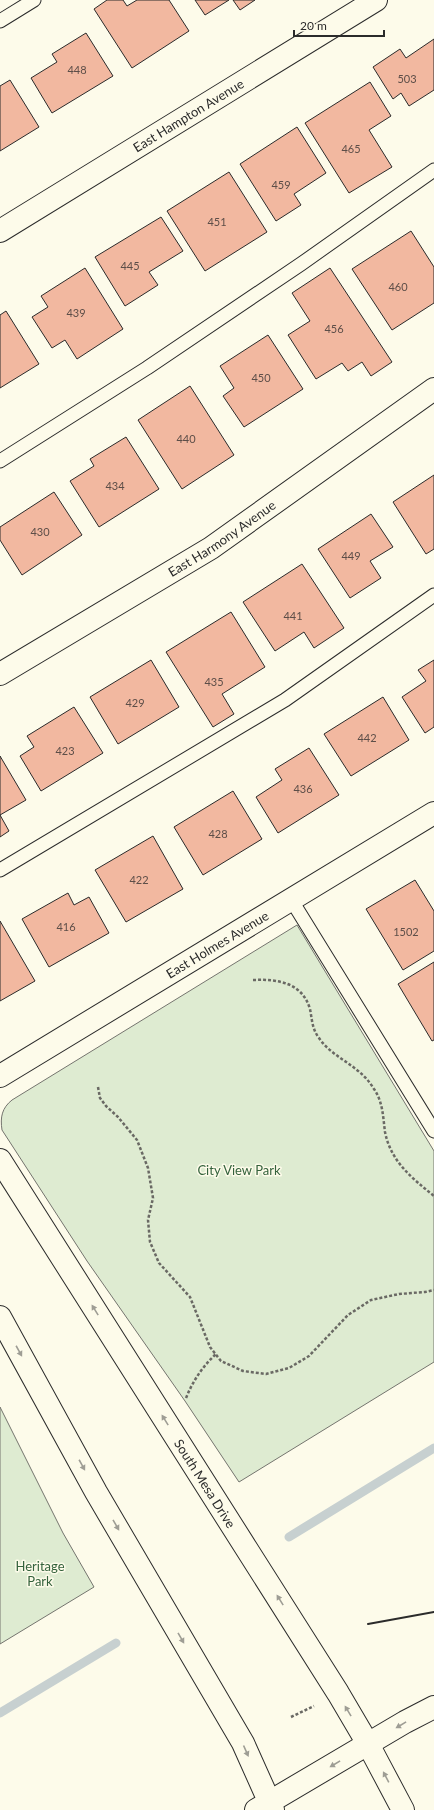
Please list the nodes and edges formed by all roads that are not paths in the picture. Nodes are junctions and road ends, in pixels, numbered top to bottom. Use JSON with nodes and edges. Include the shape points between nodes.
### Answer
{"nodes":[{"id":1,"x":34,"y":0,"type":"edge"},
{"id":2,"x":376,"y":0,"type":"edge"},
{"id":3,"x":0,"y":21,"type":"edge"},
{"id":4,"x":434,"y":170,"type":"edge"},
{"id":5,"x":0,"y":231,"type":"edge"},
{"id":6,"x":434,"y":389,"type":"edge"},
{"id":7,"x":0,"y":461,"type":"edge"},
{"id":8,"x":434,"y":595,"type":"edge"},
{"id":9,"x":0,"y":674,"type":"edge"},
{"id":10,"x":434,"y":813,"type":"edge"},
{"id":11,"x":0,"y":870,"type":"edge"},
{"id":12,"x":292,"y":901,"type":"junction"},
{"id":13,"x":0,"y":1076,"type":"edge"},
{"id":14,"x":434,"y":1131,"type":"edge"},
{"id":15,"x":0,"y":1160,"type":"edge"},
{"id":16,"x":0,"y":1317,"type":"edge"},
{"id":17,"x":434,"y":1707,"type":"edge"},
{"id":18,"x":368,"y":1744,"type":"junction"},
{"id":19,"x":266,"y":1808,"type":"edge"},
{"id":20,"x":404,"y":1810,"type":"edge"}],
"edges":[{"from":1,"to":3,"type":"lane"},
{"from":2,"to":5,"type":"main road","name":"East Hampton Avenue"},
{"from":4,"to":7,"type":"lane","via":[[147,368]]},
{"from":6,"to":9,"type":"main road","name":"East Harmony Avenue","via":[[211,548]]},
{"from":8,"to":11,"type":"lane","via":[[285,700]]},
{"from":10,"to":12,"type":"main road","name":"East Holmes Avenue"},
{"from":12,"to":13,"type":"main road","name":"East Holmes Avenue"},
{"from":12,"to":14,"type":"lane"},
{"from":18,"to":15,"type":"main road","name":"South Mesa Drive","one_way":true,"via":[[303,1637]]},
{"from":16,"to":19,"type":"main road","one_way":true,"via":[[100,1498],[243,1743]]},
{"from":17,"to":18,"type":"main road","one_way":true},
{"from":18,"to":19,"type":"main road","one_way":true},
{"from":20,"to":18,"type":"main road","name":"South Mesa Drive","one_way":true}]}
